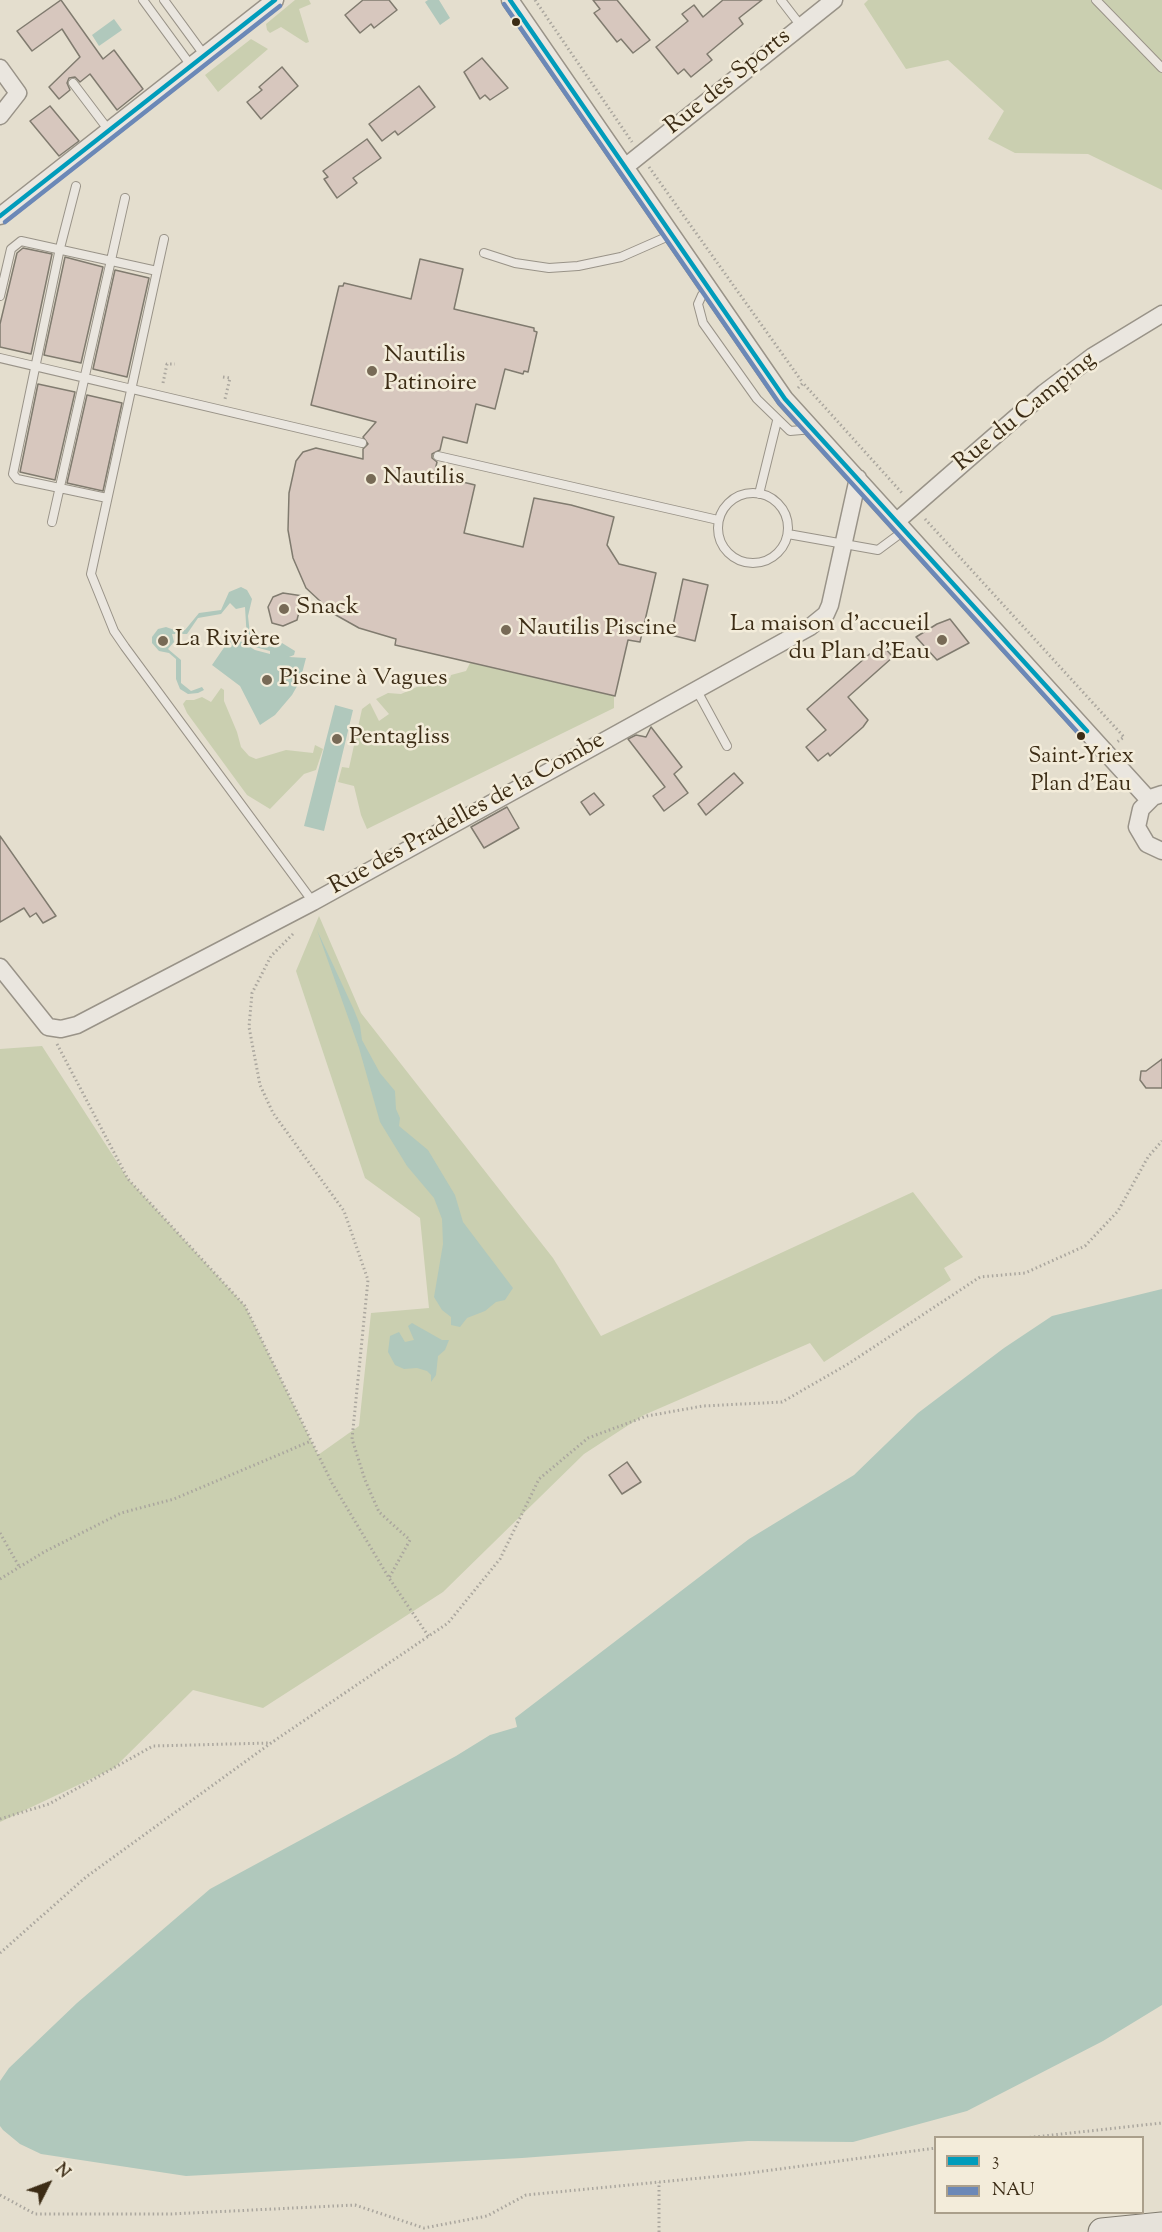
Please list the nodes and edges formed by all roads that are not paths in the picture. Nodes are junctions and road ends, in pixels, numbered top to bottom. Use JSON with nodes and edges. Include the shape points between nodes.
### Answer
{"nodes":[{"id":1,"x":143,"y":0,"type":"edge"},
{"id":2,"x":164,"y":0,"type":"edge"},
{"id":3,"x":275,"y":0,"type":"edge"},
{"id":4,"x":510,"y":0,"type":"edge"},
{"id":5,"x":781,"y":0,"type":"edge"},
{"id":6,"x":834,"y":0,"type":"edge"},
{"id":7,"x":1096,"y":0,"type":"edge"},
{"id":8,"x":801,"y":26,"type":"junction"},
{"id":9,"x":198,"y":62,"type":"junction"},
{"id":10,"x":0,"y":68,"type":"edge"},
{"id":11,"x":1162,"y":68,"type":"edge"},
{"id":12,"x":72,"y":83,"type":"dead end"},
{"id":13,"x":0,"y":116,"type":"edge"},
{"id":14,"x":110,"y":132,"type":"junction"},
{"id":15,"x":625,"y":167,"type":"junction"},
{"id":16,"x":76,"y":186,"type":"dead end"},
{"id":17,"x":125,"y":198,"type":"dead end"},
{"id":18,"x":0,"y":216,"type":"edge"},
{"id":19,"x":671,"y":235,"type":"junction"},
{"id":20,"x":164,"y":239,"type":"dead end"},
{"id":21,"x":60,"y":248,"type":"junction"},
{"id":22,"x":484,"y":254,"type":"dead end"},
{"id":23,"x":110,"y":260,"type":"junction"},
{"id":24,"x":157,"y":271,"type":"junction"},
{"id":25,"x":708,"y":290,"type":"junction"},
{"id":26,"x":0,"y":296,"type":"edge"},
{"id":27,"x":1162,"y":314,"type":"edge"},
{"id":28,"x":0,"y":357,"type":"edge"},
{"id":29,"x":34,"y":365,"type":"junction"},
{"id":30,"x":84,"y":377,"type":"junction"},
{"id":31,"x":131,"y":387,"type":"junction"},
{"id":32,"x":777,"y":421,"type":"junction"},
{"id":33,"x":813,"y":429,"type":"junction"},
{"id":34,"x":362,"y":443,"type":"dead end"},
{"id":35,"x":438,"y":456,"type":"dead end"},
{"id":36,"x":858,"y":478,"type":"junction"},
{"id":37,"x":60,"y":487,"type":"junction"},
{"id":38,"x":759,"y":494,"type":"junction"},
{"id":39,"x":107,"y":498,"type":"junction"},
{"id":40,"x":718,"y":520,"type":"junction"},
{"id":41,"x":52,"y":522,"type":"dead end"},
{"id":42,"x":901,"y":525,"type":"junction"},
{"id":43,"x":788,"y":534,"type":"junction"},
{"id":44,"x":844,"y":546,"type":"junction"},
{"id":45,"x":696,"y":688,"type":"junction"},
{"id":46,"x":727,"y":746,"type":"dead end"},
{"id":47,"x":1155,"y":797,"type":"edge"},
{"id":48,"x":1162,"y":851,"type":"edge"},
{"id":49,"x":313,"y":902,"type":"junction"},
{"id":50,"x":0,"y":967,"type":"edge"},
{"id":51,"x":1162,"y":2226,"type":"edge"},
{"id":52,"x":1102,"y":2232,"type":"edge"}],
"edges":[{"from":1,"to":9,"type":"lane"},
{"from":2,"to":9,"type":"lane"},
{"from":3,"to":9,"type":"street"},
{"from":4,"to":15,"type":"street"},
{"from":5,"to":8,"type":"lane"},
{"from":6,"to":8,"type":"street","name":"Rue des Sports"},
{"from":7,"to":11,"type":"lane"},
{"from":8,"to":15,"type":"street","name":"Rue des Sports"},
{"from":9,"to":14,"type":"street"},
{"from":10,"to":13,"type":"street","via":[[18,93]]},
{"from":12,"to":14,"type":"lane"},
{"from":14,"to":18,"type":"street"},
{"from":15,"to":19,"type":"street"},
{"from":16,"to":21,"type":"lane"},
{"from":17,"to":23,"type":"lane"},
{"from":19,"to":22,"type":"lane","via":[[621,257],[578,266],[549,268]]},
{"from":19,"to":25,"type":"street"},
{"from":20,"to":24,"type":"lane"},
{"from":21,"to":23,"type":"lane"},
{"from":21,"to":26,"type":"lane","via":[[29,241],[14,244]]},
{"from":21,"to":29,"type":"lane"},
{"from":23,"to":24,"type":"lane"},
{"from":23,"to":30,"type":"lane"},
{"from":24,"to":31,"type":"lane"},
{"from":25,"to":32,"type":"lane","via":[[698,304],[703,323]]},
{"from":25,"to":33,"type":"street","via":[[785,399]]},
{"from":27,"to":42,"type":"street","name":"Rue du Camping","via":[[1051,387],[914,507]]},
{"from":28,"to":29,"type":"lane"},
{"from":29,"to":30,"type":"lane"},
{"from":29,"to":37,"type":"lane","via":[[13,474]]},
{"from":30,"to":31,"type":"lane"},
{"from":30,"to":37,"type":"lane"},
{"from":31,"to":34,"type":"lane"},
{"from":31,"to":39,"type":"lane"},
{"from":32,"to":33,"type":"lane","via":[[790,431]]},
{"from":32,"to":38,"type":"lane"},
{"from":33,"to":36,"type":"street"},
{"from":35,"to":40,"type":"lane"},
{"from":36,"to":42,"type":"street"},
{"from":36,"to":44,"type":"street","name":"Rue des Pradelles de la Combe"},
{"from":37,"to":39,"type":"lane"},
{"from":37,"to":41,"type":"lane"},
{"from":38,"to":40,"type":"lane","via":[[740,495],[730,501]]},
{"from":38,"to":43,"type":"lane","via":[[780,505]]},
{"from":39,"to":49,"type":"lane","via":[[91,574],[114,631]]},
{"from":40,"to":43,"type":"lane","via":[[720,542],[726,551],[746,563],[768,560],[784,545]]},
{"from":42,"to":44,"type":"lane","via":[[878,550]]},
{"from":42,"to":47,"type":"street","via":[[1107,752]]},
{"from":43,"to":44,"type":"lane"},
{"from":44,"to":45,"type":"street","name":"Rue des Pradelles de la Combe","via":[[830,605],[819,621]]},
{"from":45,"to":46,"type":"lane"},
{"from":45,"to":49,"type":"street","name":"Rue des Pradelles de la Combe"},
{"from":47,"to":48,"type":"street","via":[[1141,809],[1137,827],[1147,844]]},
{"from":49,"to":50,"type":"street","name":"Rue des Pradelles de la Combe","via":[[77,1025],[61,1029],[48,1027]]},
{"from":51,"to":52,"type":"highway"}]}
